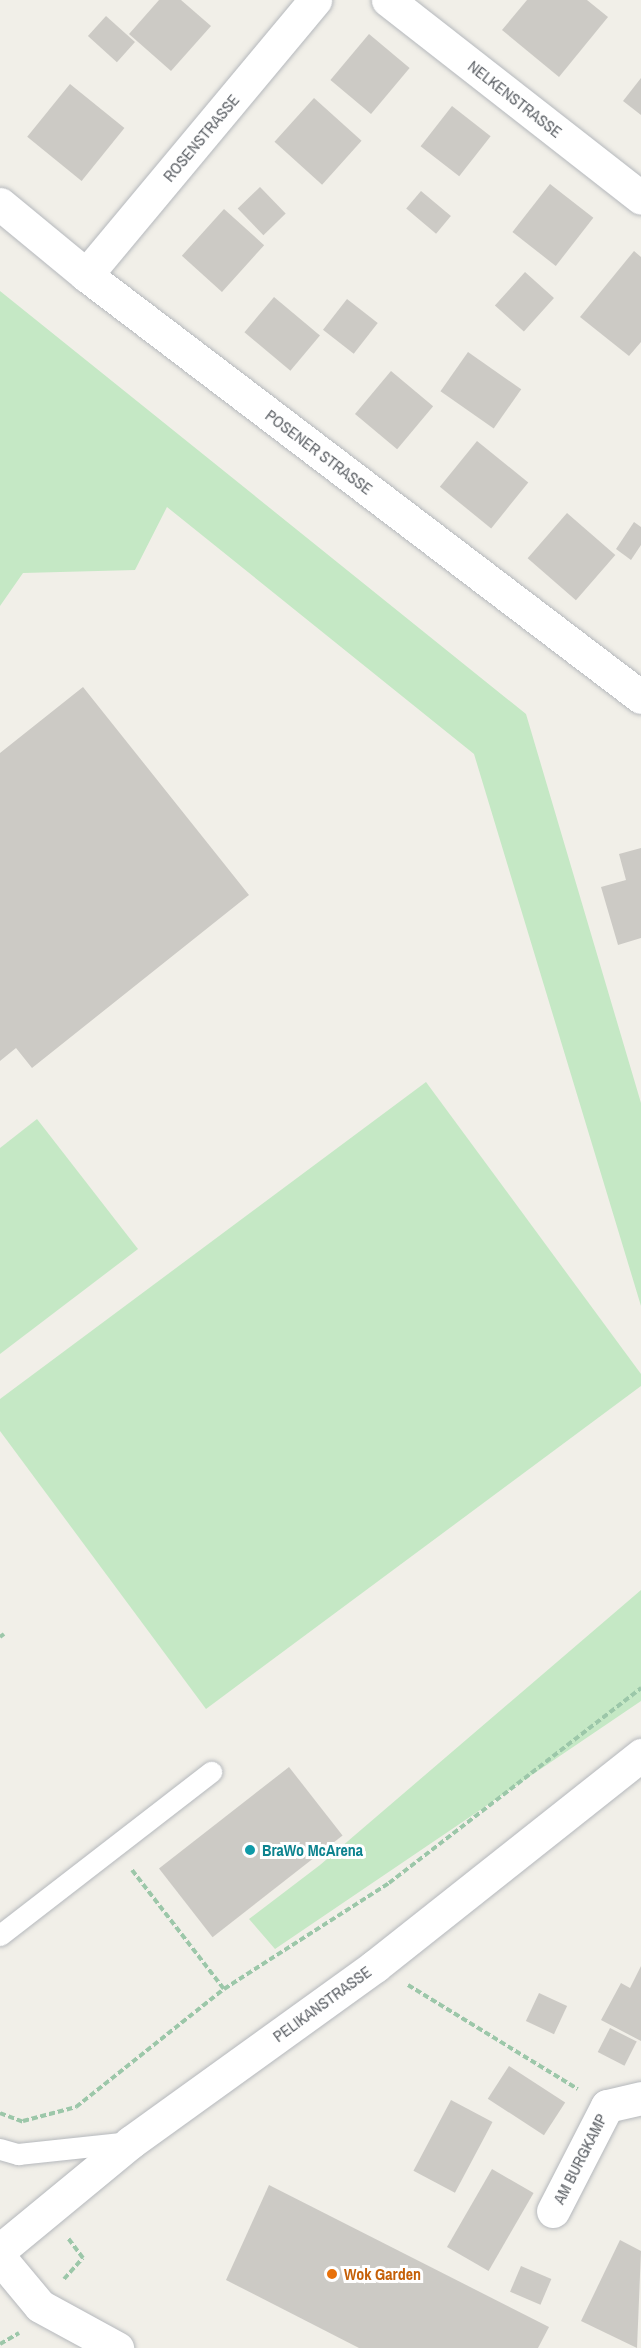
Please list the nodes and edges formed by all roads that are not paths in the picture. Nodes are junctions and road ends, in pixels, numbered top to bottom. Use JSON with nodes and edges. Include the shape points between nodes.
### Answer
{"nodes":[{"id":1,"x":315,"y":0,"type":"edge"},
{"id":2,"x":388,"y":0,"type":"edge"},
{"id":3,"x":641,"y":198,"type":"edge"},
{"id":4,"x":0,"y":204,"type":"edge"},
{"id":5,"x":86,"y":275,"type":"junction"},
{"id":6,"x":641,"y":697,"type":"edge"},
{"id":7,"x":641,"y":1755,"type":"edge"},
{"id":8,"x":211,"y":1772,"type":"dead end"},
{"id":9,"x":0,"y":1935,"type":"edge"},
{"id":10,"x":641,"y":2098,"type":"edge"},
{"id":11,"x":130,"y":2142,"type":"junction"},
{"id":12,"x":0,"y":2149,"type":"edge"},
{"id":13,"x":553,"y":2211,"type":"dead end"},
{"id":14,"x":0,"y":2250,"type":"edge"},
{"id":15,"x":0,"y":2258,"type":"edge"},
{"id":16,"x":117,"y":2348,"type":"edge"}],
"edges":[{"from":1,"to":5,"type":"street","name":"ROSENSTRASSE"},
{"from":2,"to":3,"type":"street","name":"NELKENSTRASSE"},
{"from":4,"to":5,"type":"street","name":"POSENER STRASSE"},
{"from":5,"to":6,"type":"street","name":"POSENER STRASSE"},
{"from":7,"to":11,"type":"street","name":"PELIKANSTRASSE","via":[[375,1966]]},
{"from":8,"to":9,"type":"lane"},
{"from":10,"to":13,"type":"street","name":"AM BURGKAMP","via":[[607,2106]]},
{"from":11,"to":12,"type":"lane","via":[[18,2154]]},
{"from":11,"to":14,"type":"street","name":"PELIKANSTRASSE"},
{"from":15,"to":16,"type":"street","via":[[40,2306]]}]}
